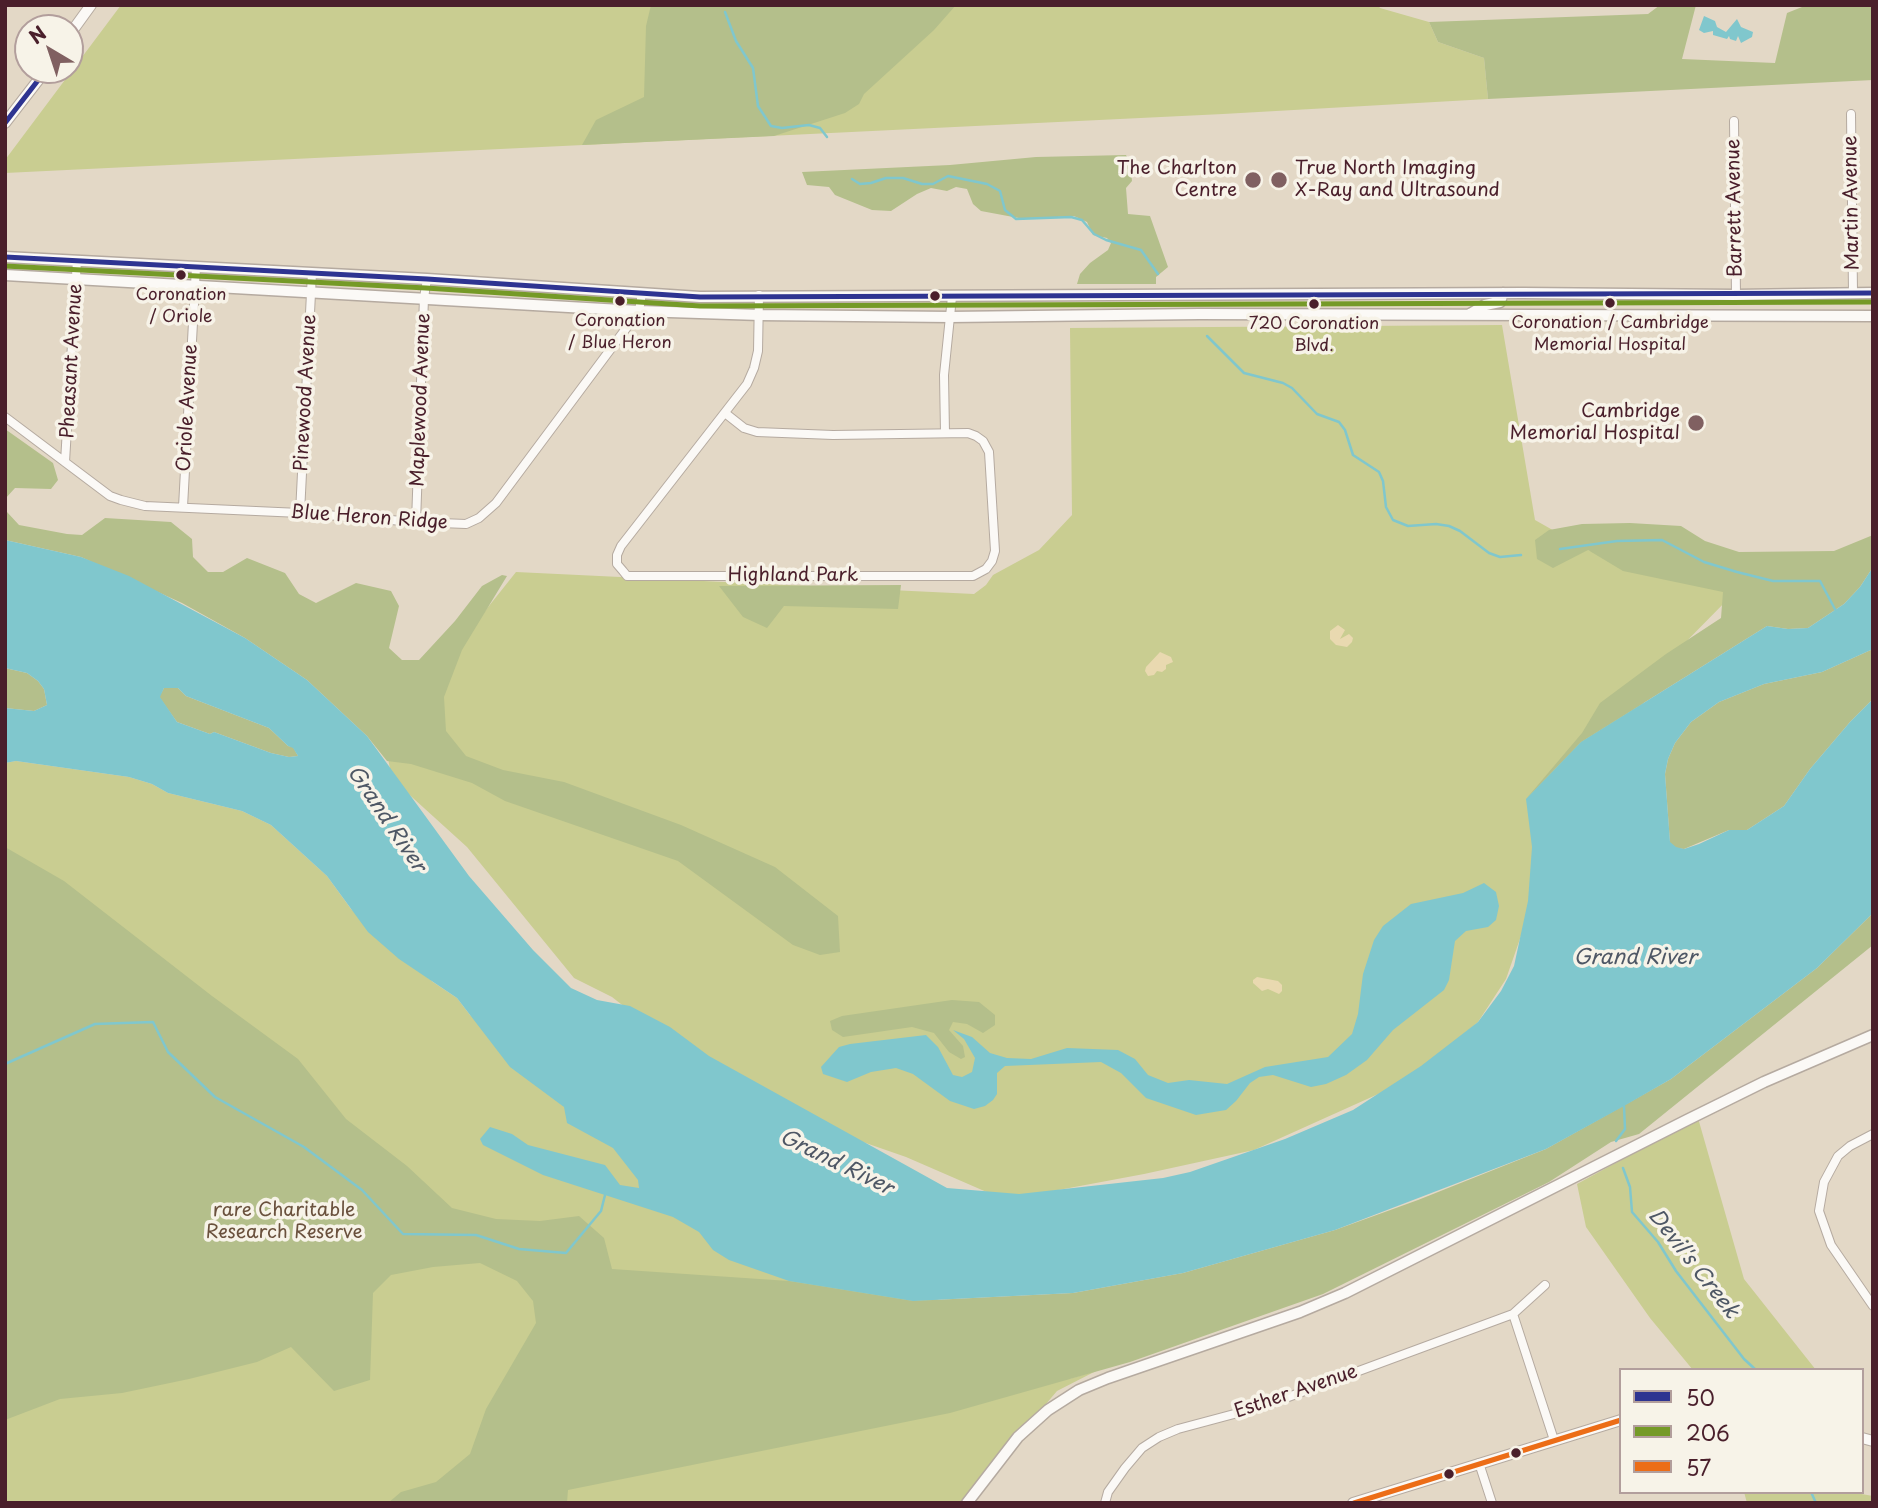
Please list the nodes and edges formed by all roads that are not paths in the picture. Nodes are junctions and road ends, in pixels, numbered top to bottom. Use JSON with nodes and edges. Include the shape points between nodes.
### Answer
{"nodes":[{"id":1,"x":35,"y":84,"type":"edge"},
{"id":2,"x":1851,"y":114,"type":"dead end"},
{"id":3,"x":1734,"y":121,"type":"dead end"},
{"id":4,"x":5,"y":122,"type":"edge"},
{"id":5,"x":5,"y":257,"type":"edge"},
{"id":6,"x":77,"y":260,"type":"junction"},
{"id":7,"x":196,"y":267,"type":"junction"},
{"id":8,"x":312,"y":273,"type":"junction"},
{"id":9,"x":5,"y":275,"type":"edge"},
{"id":10,"x":428,"y":279,"type":"junction"},
{"id":11,"x":77,"y":280,"type":"junction"},
{"id":12,"x":505,"y":284,"type":"junction"},
{"id":13,"x":194,"y":286,"type":"junction"},
{"id":14,"x":1853,"y":292,"type":"junction"},
{"id":15,"x":311,"y":293,"type":"junction"},
{"id":16,"x":642,"y":293,"type":"junction"},
{"id":17,"x":1503,"y":293,"type":"junction"},
{"id":18,"x":1873,"y":293,"type":"edge"},
{"id":19,"x":759,"y":295,"type":"junction"},
{"id":20,"x":1736,"y":295,"type":"junction"},
{"id":21,"x":1121,"y":296,"type":"junction"},
{"id":22,"x":952,"y":297,"type":"junction"},
{"id":23,"x":424,"y":298,"type":"junction"},
{"id":24,"x":504,"y":303,"type":"junction"},
{"id":25,"x":639,"y":311,"type":"junction"},
{"id":26,"x":760,"y":315,"type":"junction"},
{"id":27,"x":1120,"y":315,"type":"junction"},
{"id":28,"x":1467,"y":315,"type":"junction"},
{"id":29,"x":1873,"y":316,"type":"edge"},
{"id":30,"x":950,"y":317,"type":"junction"},
{"id":31,"x":725,"y":414,"type":"junction"},
{"id":32,"x":5,"y":417,"type":"edge"},
{"id":33,"x":945,"y":433,"type":"junction"},
{"id":34,"x":65,"y":462,"type":"junction"},
{"id":35,"x":183,"y":508,"type":"junction"},
{"id":36,"x":300,"y":513,"type":"junction"},
{"id":37,"x":416,"y":522,"type":"junction"},
{"id":38,"x":1873,"y":1035,"type":"edge"},
{"id":39,"x":1873,"y":1134,"type":"edge"},
{"id":40,"x":1545,"y":1285,"type":"dead end"},
{"id":41,"x":1873,"y":1306,"type":"edge"},
{"id":42,"x":1513,"y":1314,"type":"junction"},
{"id":43,"x":1619,"y":1421,"type":"edge"},
{"id":44,"x":1554,"y":1440,"type":"junction"},
{"id":45,"x":1479,"y":1463,"type":"junction"},
{"id":46,"x":967,"y":1503,"type":"edge"},
{"id":47,"x":1105,"y":1503,"type":"edge"},
{"id":48,"x":1353,"y":1503,"type":"edge"},
{"id":49,"x":1492,"y":1503,"type":"edge"}],
"edges":[{"from":1,"to":4,"type":"street"},
{"from":2,"to":14,"type":"street","name":"Martin Avenue"},
{"from":3,"to":20,"type":"street","name":"Barrett Avenue"},
{"from":5,"to":6,"type":"main road"},
{"from":6,"to":7,"type":"main road"},
{"from":6,"to":11,"type":"street","name":"Pheasant Avenue"},
{"from":7,"to":8,"type":"main road"},
{"from":7,"to":13,"type":"street","name":"Oriole Avenue"},
{"from":8,"to":10,"type":"main road"},
{"from":8,"to":15,"type":"street","name":"Pinewood Avenue"},
{"from":9,"to":11,"type":"main road"},
{"from":10,"to":12,"type":"main road"},
{"from":10,"to":23,"type":"street","name":"Maplewood Avenue"},
{"from":11,"to":13,"type":"main road"},
{"from":11,"to":34,"type":"street","name":"Pheasant Avenue"},
{"from":12,"to":16,"type":"main road"},
{"from":12,"to":24,"type":"main road"},
{"from":13,"to":15,"type":"main road"},
{"from":13,"to":35,"type":"street","name":"Oriole Avenue"},
{"from":14,"to":18,"type":"main road"},
{"from":14,"to":20,"type":"main road"},
{"from":15,"to":23,"type":"main road"},
{"from":15,"to":36,"type":"street","name":"Pinewood Avenue"},
{"from":16,"to":19,"type":"main road"},
{"from":16,"to":25,"type":"street","name":"Blue Heron Ridge"},
{"from":17,"to":20,"type":"main road"},
{"from":17,"to":21,"type":"main road"},
{"from":17,"to":28,"type":"main road","via":[[1500,302]]},
{"from":19,"to":22,"type":"main road"},
{"from":19,"to":26,"type":"street","name":"Highland Park"},
{"from":21,"to":22,"type":"main road"},
{"from":21,"to":27,"type":"main road"},
{"from":22,"to":30,"type":"street"},
{"from":23,"to":24,"type":"main road"},
{"from":23,"to":37,"type":"street","name":"Maplewood Avenue"},
{"from":24,"to":25,"type":"main road"},
{"from":25,"to":26,"type":"main road"},
{"from":25,"to":37,"type":"street","name":"Blue Heron Ridge","via":[[496,503],[466,524]]},
{"from":26,"to":30,"type":"main road"},
{"from":26,"to":31,"type":"street","name":"Highland Park","via":[[754,368]]},
{"from":27,"to":28,"type":"main road"},
{"from":27,"to":30,"type":"main road"},
{"from":28,"to":29,"type":"main road"},
{"from":30,"to":33,"type":"street"},
{"from":31,"to":33,"type":"street","name":"Highland Park","via":[[757,432]]},
{"from":31,"to":33,"type":"street","name":"Highland Park","via":[[621,546],[617,564],[627,576],[973,576],[986,569],[995,551],[989,452],[976,436]]},
{"from":32,"to":34,"type":"street","name":"Blue Heron Ridge"},
{"from":34,"to":35,"type":"street","name":"Blue Heron Ridge","via":[[110,496],[145,506]]},
{"from":35,"to":36,"type":"street","name":"Blue Heron Ridge"},
{"from":36,"to":37,"type":"street","name":"Blue Heron Ridge"},
{"from":38,"to":46,"type":"main road","via":[[1687,1119],[1345,1293],[1079,1390],[1018,1437]]},
{"from":39,"to":41,"type":"street","via":[[1838,1156],[1824,1182],[1819,1211],[1831,1245]]},
{"from":40,"to":42,"type":"street","name":"Esther Avenue"},
{"from":42,"to":44,"type":"street"},
{"from":42,"to":47,"type":"street","name":"Esther Avenue","via":[[1264,1406],[1159,1437],[1125,1468]]},
{"from":43,"to":44,"type":"street"},
{"from":44,"to":45,"type":"street"},
{"from":45,"to":48,"type":"street"},
{"from":45,"to":49,"type":"street"}]}
